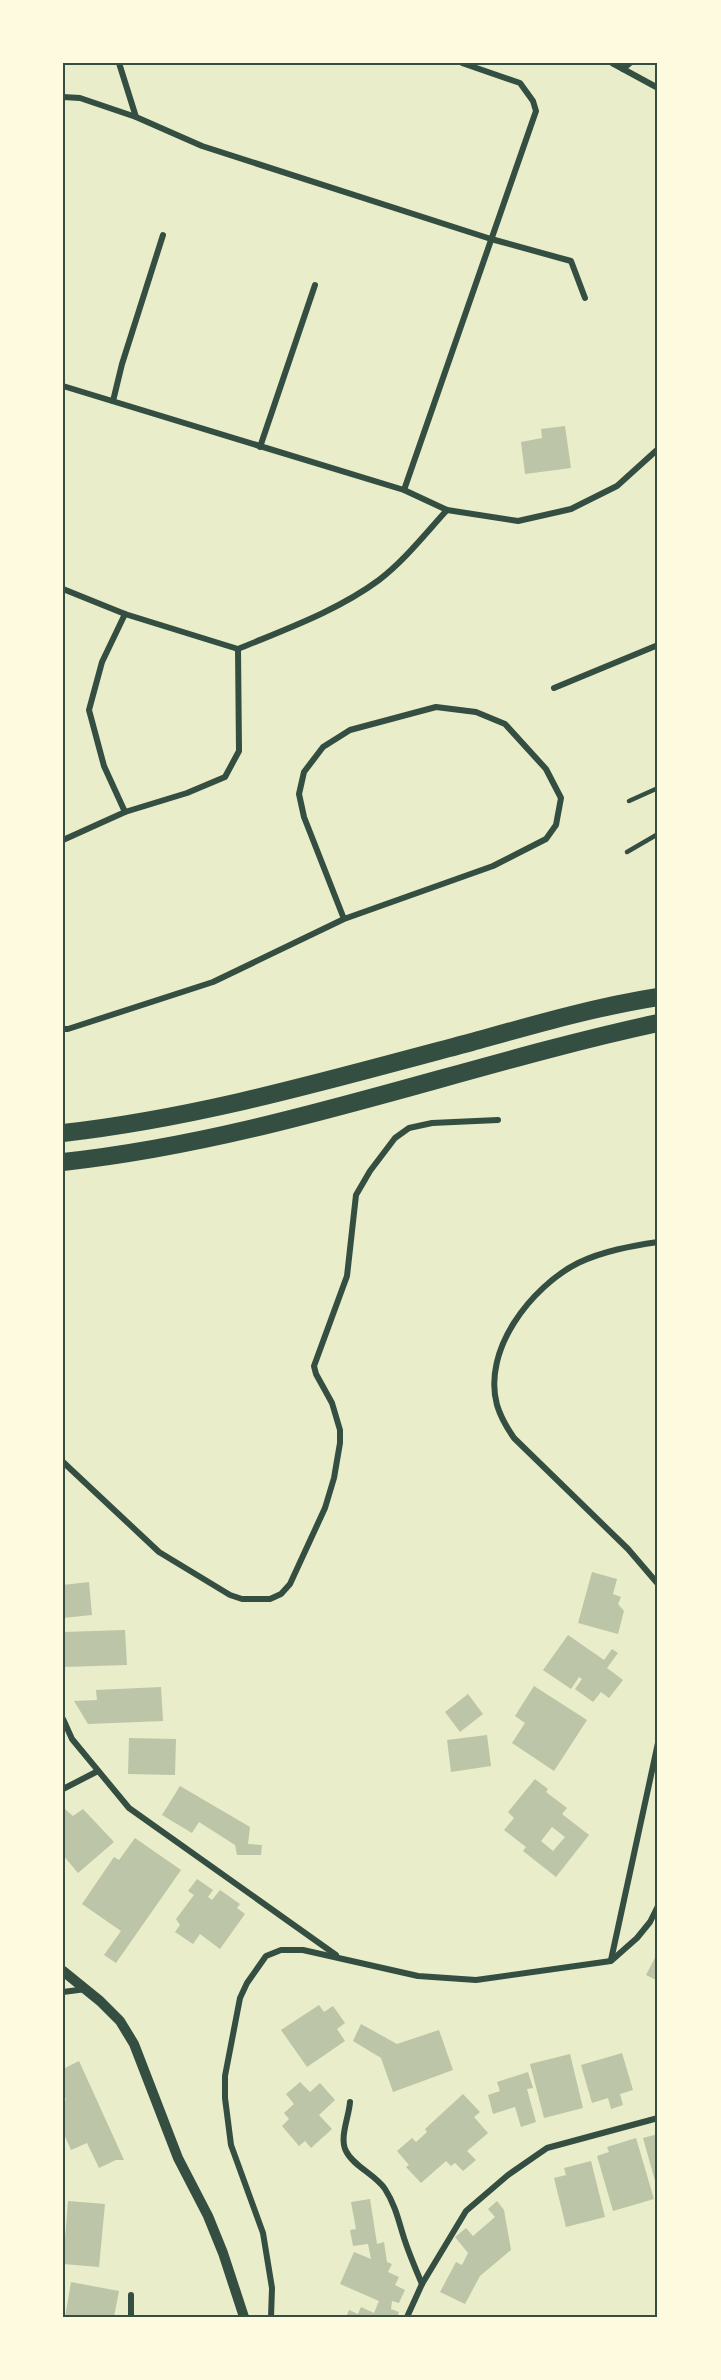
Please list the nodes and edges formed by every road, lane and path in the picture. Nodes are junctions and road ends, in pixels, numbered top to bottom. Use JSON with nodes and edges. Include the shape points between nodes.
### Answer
{"nodes":[{"id":1,"x":119,"y":63,"type":"edge"},
{"id":2,"x":462,"y":63,"type":"edge"},
{"id":3,"x":612,"y":63,"type":"edge"},
{"id":4,"x":630,"y":63,"type":"edge"},
{"id":5,"x":623,"y":69,"type":"junction"},
{"id":6,"x":658,"y":88,"type":"edge"},
{"id":7,"x":63,"y":97,"type":"edge"},
{"id":8,"x":136,"y":117,"type":"junction"},
{"id":9,"x":163,"y":235,"type":"dead end"},
{"id":10,"x":491,"y":239,"type":"junction"},
{"id":11,"x":315,"y":285,"type":"dead end"},
{"id":12,"x":585,"y":298,"type":"dead end"},
{"id":13,"x":63,"y":386,"type":"edge"},
{"id":14,"x":113,"y":401,"type":"junction"},
{"id":15,"x":260,"y":447,"type":"junction"},
{"id":16,"x":658,"y":449,"type":"edge"},
{"id":17,"x":404,"y":490,"type":"junction"},
{"id":18,"x":447,"y":510,"type":"junction"},
{"id":19,"x":63,"y":589,"type":"edge"},
{"id":20,"x":125,"y":614,"type":"junction"},
{"id":21,"x":658,"y":645,"type":"edge"},
{"id":22,"x":238,"y":649,"type":"junction"},
{"id":23,"x":554,"y":688,"type":"dead end"},
{"id":24,"x":658,"y":788,"type":"edge"},
{"id":25,"x":630,"y":801,"type":"dead end"},
{"id":26,"x":124,"y":812,"type":"junction"},
{"id":27,"x":658,"y":834,"type":"edge"},
{"id":28,"x":63,"y":840,"type":"edge"},
{"id":29,"x":627,"y":852,"type":"dead end"},
{"id":30,"x":344,"y":919,"type":"junction"},
{"id":31,"x":658,"y":997,"type":"edge"},
{"id":32,"x":658,"y":1023,"type":"edge"},
{"id":33,"x":63,"y":1029,"type":"edge"},
{"id":34,"x":498,"y":1120,"type":"dead end"},
{"id":35,"x":63,"y":1133,"type":"edge"},
{"id":36,"x":63,"y":1162,"type":"edge"},
{"id":37,"x":658,"y":1242,"type":"edge"},
{"id":38,"x":63,"y":1462,"type":"edge"},
{"id":39,"x":658,"y":1584,"type":"edge"},
{"id":40,"x":63,"y":1719,"type":"edge"},
{"id":41,"x":658,"y":1743,"type":"edge"},
{"id":42,"x":98,"y":1771,"type":"junction"},
{"id":43,"x":63,"y":1789,"type":"edge"},
{"id":44,"x":658,"y":1906,"type":"edge"},
{"id":45,"x":339,"y":1957,"type":"junction"},
{"id":46,"x":611,"y":1961,"type":"junction"},
{"id":47,"x":63,"y":1971,"type":"edge"},
{"id":48,"x":87,"y":1989,"type":"junction"},
{"id":49,"x":63,"y":1992,"type":"edge"},
{"id":50,"x":350,"y":2102,"type":"dead end"},
{"id":51,"x":658,"y":2118,"type":"edge"},
{"id":52,"x":422,"y":2284,"type":"junction"},
{"id":53,"x":131,"y":2295,"type":"dead end"},
{"id":54,"x":131,"y":2317,"type":"edge"},
{"id":55,"x":244,"y":2317,"type":"edge"},
{"id":56,"x":271,"y":2317,"type":"edge"},
{"id":57,"x":407,"y":2317,"type":"edge"}],
"edges":[{"from":1,"to":8,"type":"street"},
{"from":2,"to":10,"type":"street","via":[[520,83],[536,111]]},
{"from":3,"to":5,"type":"street"},
{"from":4,"to":5,"type":"street"},
{"from":5,"to":6,"type":"street"},
{"from":7,"to":8,"type":"street","via":[[80,98]]},
{"from":8,"to":10,"type":"street","via":[[202,146]]},
{"from":9,"to":14,"type":"street"},
{"from":10,"to":12,"type":"street","via":[[571,261]]},
{"from":10,"to":17,"type":"street"},
{"from":11,"to":15,"type":"street"},
{"from":13,"to":14,"type":"street"},
{"from":14,"to":15,"type":"street"},
{"from":15,"to":17,"type":"street"},
{"from":16,"to":18,"type":"street","via":[[617,486],[571,509],[518,521]]},
{"from":17,"to":18,"type":"street"},
{"from":18,"to":22,"type":"street","via":[[378,581],[324,613]]},
{"from":19,"to":20,"type":"street"},
{"from":20,"to":22,"type":"street"},
{"from":20,"to":26,"type":"street","via":[[102,662],[89,710],[104,766]]},
{"from":21,"to":23,"type":"street"},
{"from":22,"to":26,"type":"street","via":[[239,751],[225,777]]},
{"from":24,"to":25,"type":"lane"},
{"from":26,"to":28,"type":"street"},
{"from":27,"to":29,"type":"lane"},
{"from":30,"to":30,"type":"street","via":[[493,866],[546,839],[556,825],[561,798],[546,769],[505,724],[476,712],[436,707],[350,729],[323,747],[304,772],[299,794],[304,817]]},
{"from":30,"to":33,"type":"street","via":[[213,982]]},
{"from":31,"to":35,"type":"highway","via":[[223,1107]]},
{"from":32,"to":36,"type":"highway","via":[[233,1134]]},
{"from":34,"to":38,"type":"street","via":[[409,1128],[395,1138],[359,1188],[347,1276],[314,1366],[340,1430],[334,1478],[325,1508],[290,1584],[281,1594],[270,1599],[242,1599],[159,1552]]},
{"from":37,"to":39,"type":"street","via":[[624,1247],[579,1263],[553,1279],[511,1328],[497,1361],[495,1385],[497,1405],[514,1438],[628,1549]]},
{"from":40,"to":42,"type":"street","via":[[72,1739]]},
{"from":41,"to":46,"type":"street"},
{"from":42,"to":43,"type":"street"},
{"from":42,"to":45,"type":"street","via":[[129,1808]]},
{"from":44,"to":46,"type":"street","via":[[637,1938]]},
{"from":45,"to":46,"type":"street","via":[[418,1976],[476,1980]]},
{"from":45,"to":56,"type":"street","via":[[303,1950],[281,1950],[266,1956],[240,1998],[228,2058],[226,2118],[234,2157],[263,2233],[272,2288]]},
{"from":47,"to":48,"type":"street"},
{"from":48,"to":49,"type":"street"},
{"from":48,"to":55,"type":"street","via":[[120,2021],[135,2044],[178,2158],[223,2253]]},
{"from":50,"to":52,"type":"street","via":[[342,2139],[346,2152],[387,2191]]},
{"from":51,"to":52,"type":"street","via":[[548,2148],[508,2175],[466,2211]]},
{"from":52,"to":57,"type":"street"},
{"from":53,"to":54,"type":"street"}]}
